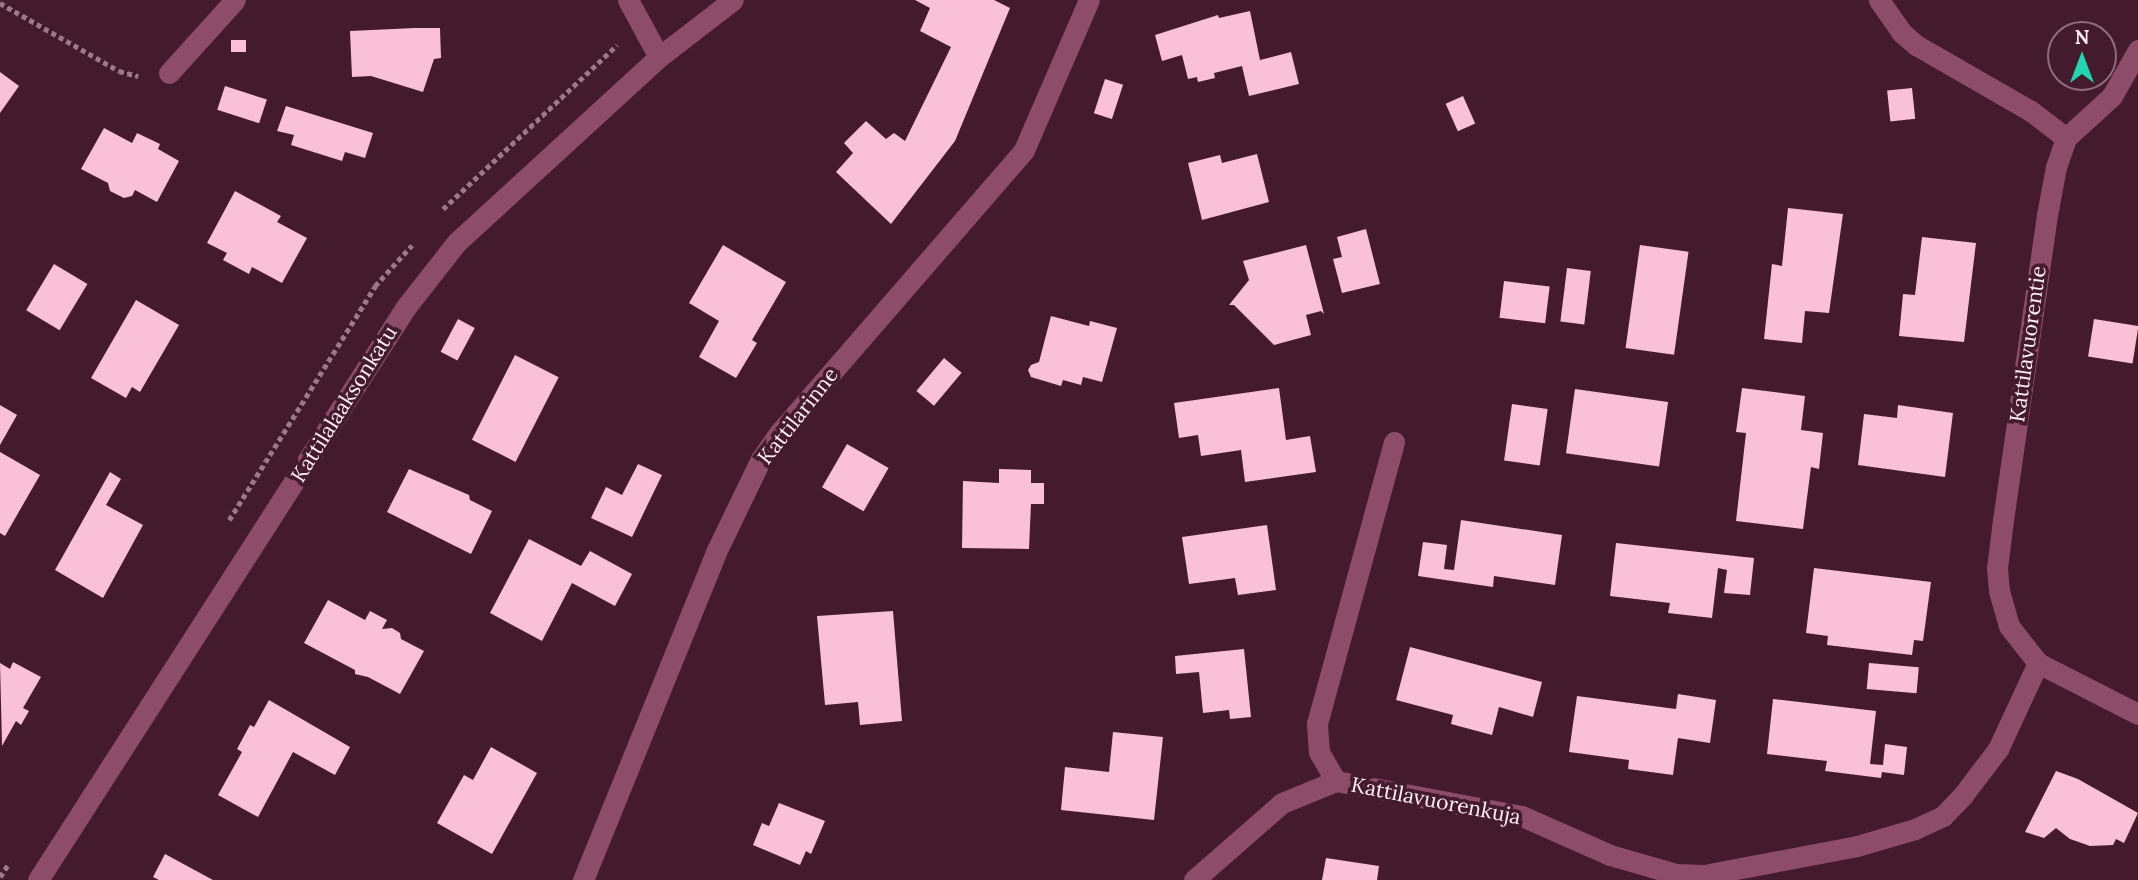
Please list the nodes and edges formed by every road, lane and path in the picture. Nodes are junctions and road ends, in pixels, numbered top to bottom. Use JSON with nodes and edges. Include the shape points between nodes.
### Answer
{"nodes":[{"id":1,"x":234,"y":0,"type":"edge"},
{"id":2,"x":628,"y":0,"type":"edge"},
{"id":3,"x":733,"y":0,"type":"edge"},
{"id":4,"x":1089,"y":0,"type":"edge"},
{"id":5,"x":1879,"y":0,"type":"edge"},
{"id":6,"x":0,"y":3,"type":"edge"},
{"id":7,"x":2138,"y":50,"type":"edge"},
{"id":8,"x":659,"y":57,"type":"junction"},
{"id":9,"x":169,"y":73,"type":"joint"},
{"id":10,"x":2067,"y":138,"type":"junction"},
{"id":11,"x":1394,"y":442,"type":"dead end"},
{"id":12,"x":2038,"y":663,"type":"junction"},
{"id":13,"x":2138,"y":715,"type":"edge"},
{"id":14,"x":1336,"y":781,"type":"junction"},
{"id":15,"x":38,"y":880,"type":"edge"},
{"id":16,"x":583,"y":880,"type":"edge"},
{"id":17,"x":1194,"y":880,"type":"edge"}],
"edges":[{"from":1,"to":9,"type":"street"},
{"from":2,"to":8,"type":"street"},
{"from":3,"to":8,"type":"street","name":"Kattilalaaksonkatu"},
{"from":4,"to":16,"type":"street","name":"Kattilarinne","via":[[1024,150],[761,459],[716,552]]},
{"from":5,"to":10,"type":"street","via":[[1900,32],[1916,45],[2031,111]]},
{"from":6,"to":9,"type":"path","via":[[119,71],[147,78]]},
{"from":7,"to":10,"type":"street","via":[[2112,96]]},
{"from":8,"to":15,"type":"street","name":"Kattilalaaksonkatu","via":[[457,242],[406,307]]},
{"from":10,"to":12,"type":"street","name":"Kattilavuorentie","via":[[2047,215],[1997,568],[2009,626]]},
{"from":11,"to":14,"type":"street","name":"Kattilavuorenkuja","via":[[1317,724],[1319,752]]},
{"from":12,"to":13,"type":"street","name":"Kattilavuorentie"},
{"from":12,"to":14,"type":"street","name":"Kattilavuorenkuja","via":[[1998,749],[1943,816],[1857,846],[1704,875],[1675,874],[1611,855],[1522,816]]},
{"from":14,"to":17,"type":"street","via":[[1282,803]]}]}
